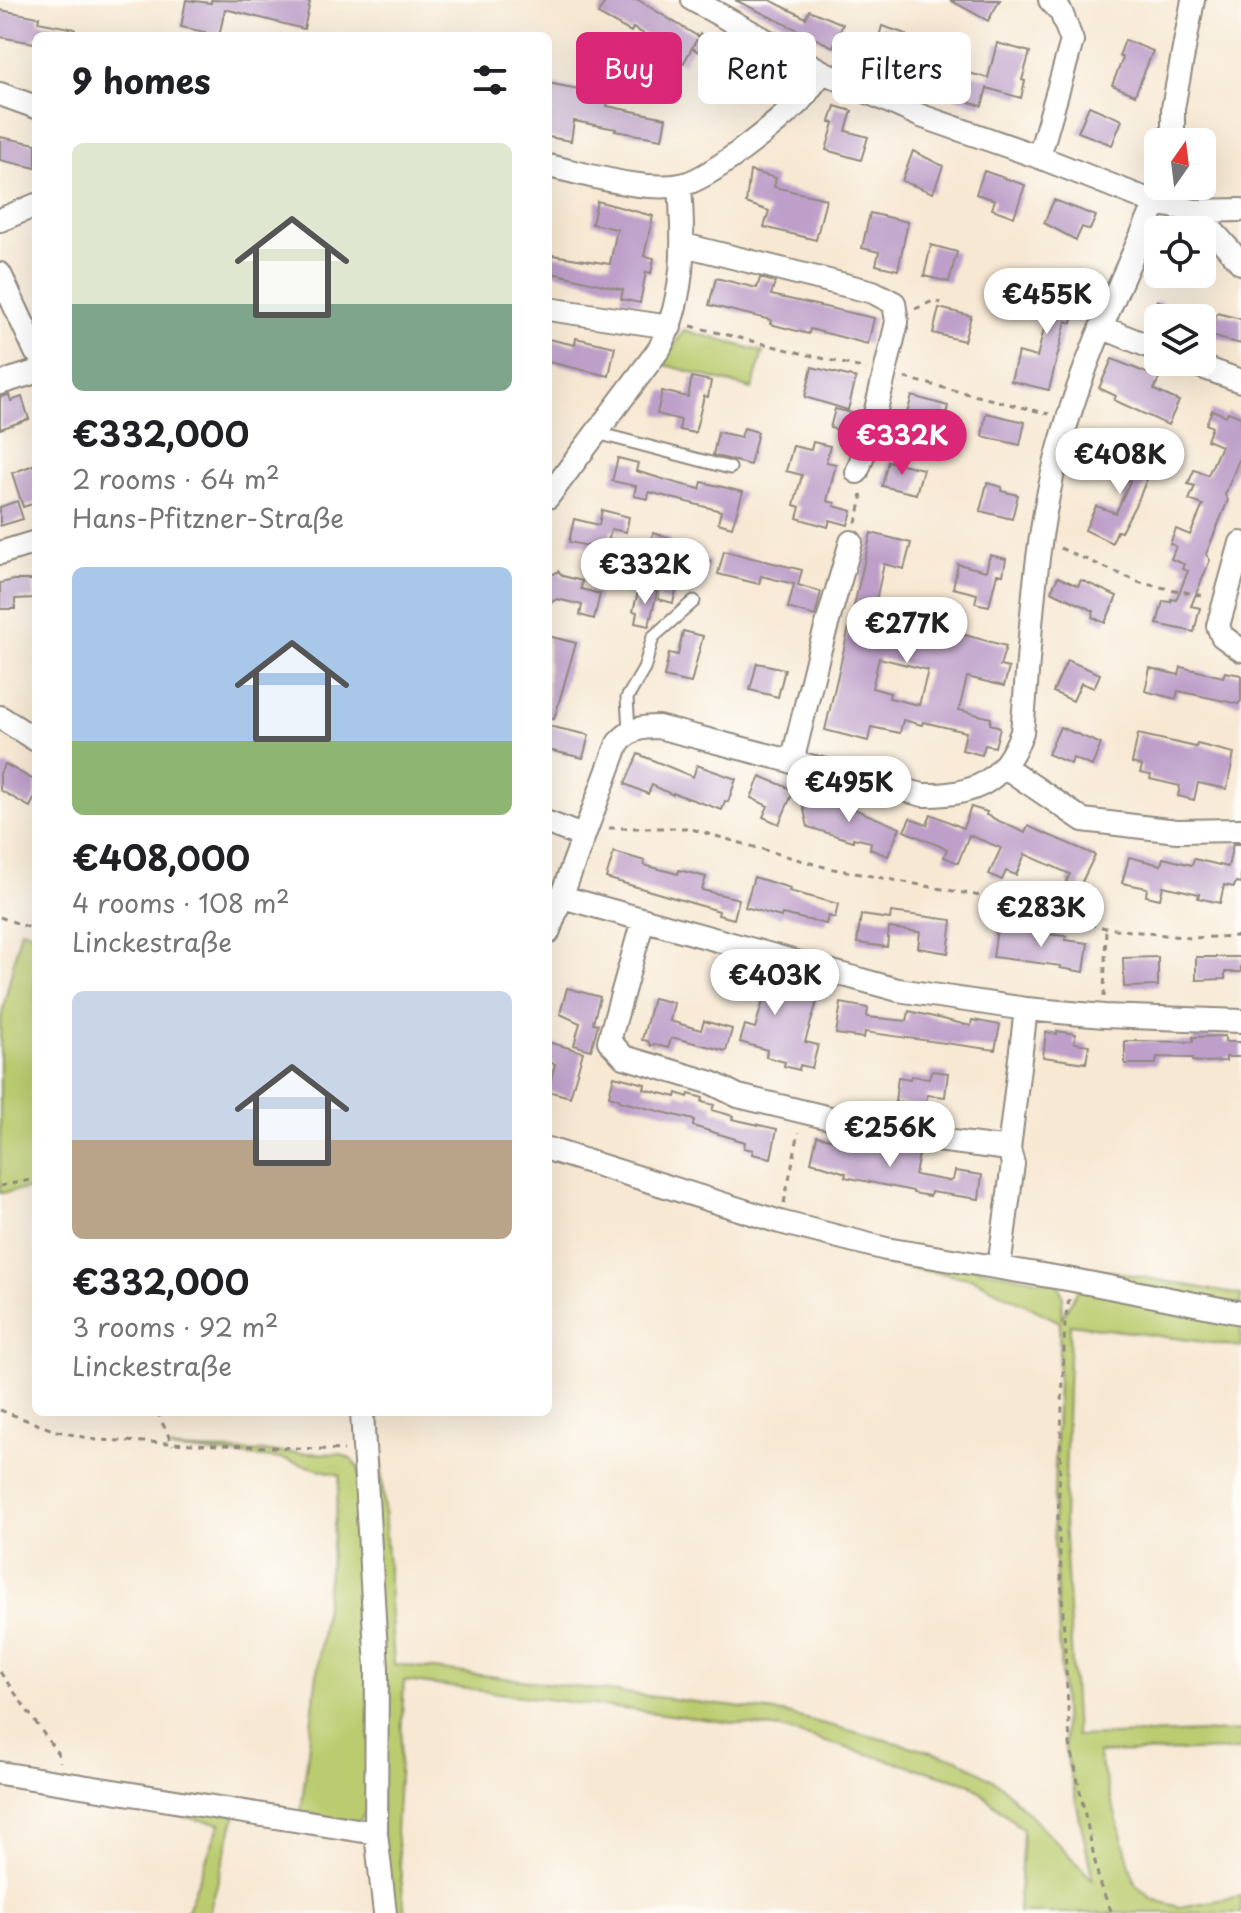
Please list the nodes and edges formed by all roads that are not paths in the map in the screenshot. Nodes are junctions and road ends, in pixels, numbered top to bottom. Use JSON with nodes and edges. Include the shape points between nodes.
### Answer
{"nodes":[{"id":1,"x":693,"y":0,"type":"edge"},
{"id":2,"x":1050,"y":0,"type":"edge"},
{"id":3,"x":1193,"y":0,"type":"edge"},
{"id":4,"x":823,"y":72,"type":"junction"},
{"id":5,"x":0,"y":94,"type":"edge"},
{"id":6,"x":32,"y":106,"type":"edge"},
{"id":7,"x":1173,"y":128,"type":"edge"},
{"id":8,"x":1039,"y":157,"type":"junction"},
{"id":9,"x":552,"y":167,"type":"edge"},
{"id":10,"x":680,"y":185,"type":"junction"},
{"id":11,"x":1175,"y":202,"type":"edge"},
{"id":12,"x":32,"y":207,"type":"edge"},
{"id":13,"x":1241,"y":210,"type":"edge"},
{"id":14,"x":0,"y":220,"type":"edge"},
{"id":15,"x":684,"y":245,"type":"junction"},
{"id":16,"x":1241,"y":263,"type":"edge"},
{"id":17,"x":0,"y":274,"type":"edge"},
{"id":18,"x":552,"y":309,"type":"edge"},
{"id":19,"x":671,"y":324,"type":"junction"},
{"id":20,"x":1101,"y":327,"type":"junction"},
{"id":21,"x":32,"y":342,"type":"edge"},
{"id":22,"x":1144,"y":344,"type":"edge"},
{"id":23,"x":1216,"y":372,"type":"edge"},
{"id":24,"x":32,"y":373,"type":"edge"},
{"id":25,"x":1241,"y":381,"type":"edge"},
{"id":26,"x":0,"y":383,"type":"edge"},
{"id":27,"x":597,"y":433,"type":"junction"},
{"id":28,"x":730,"y":468,"type":"dead end"},
{"id":29,"x":857,"y":472,"type":"road end"},
{"id":30,"x":552,"y":492,"type":"edge"},
{"id":31,"x":851,"y":542,"type":"road end"},
{"id":32,"x":32,"y":543,"type":"edge"},
{"id":33,"x":1241,"y":543,"type":"edge"},
{"id":34,"x":0,"y":553,"type":"edge"},
{"id":35,"x":694,"y":601,"type":"dead end"},
{"id":36,"x":1241,"y":650,"type":"edge"},
{"id":37,"x":0,"y":717,"type":"edge"},
{"id":38,"x":629,"y":730,"type":"junction"},
{"id":39,"x":32,"y":737,"type":"edge"},
{"id":40,"x":792,"y":762,"type":"junction"},
{"id":41,"x":1005,"y":767,"type":"junction"},
{"id":42,"x":552,"y":824,"type":"edge"},
{"id":43,"x":1241,"y":830,"type":"edge"},
{"id":44,"x":584,"y":832,"type":"junction"},
{"id":45,"x":562,"y":897,"type":"junction"},
{"id":46,"x":643,"y":920,"type":"junction"},
{"id":47,"x":552,"y":923,"type":"edge"},
{"id":48,"x":1026,"y":1009,"type":"junction"},
{"id":49,"x":1241,"y":1021,"type":"edge"},
{"id":50,"x":1009,"y":1149,"type":"junction"},
{"id":51,"x":552,"y":1150,"type":"edge"},
{"id":52,"x":999,"y":1267,"type":"junction"},
{"id":53,"x":1241,"y":1313,"type":"edge"},
{"id":54,"x":362,"y":1416,"type":"edge"},
{"id":55,"x":0,"y":1773,"type":"edge"},
{"id":56,"x":376,"y":1833,"type":"junction"},
{"id":57,"x":385,"y":1913,"type":"edge"}],
"edges":[{"from":1,"to":4,"type":"street"},
{"from":2,"to":8,"type":"street","via":[[1061,12],[1072,41]]},
{"from":3,"to":7,"type":"street"},
{"from":4,"to":8,"type":"street","via":[[921,116]]},
{"from":4,"to":10,"type":"street","via":[[768,128],[723,163]]},
{"from":5,"to":6,"type":"street"},
{"from":8,"to":11,"type":"street"},
{"from":9,"to":10,"type":"street","via":[[646,186]]},
{"from":10,"to":15,"type":"street"},
{"from":11,"to":13,"type":"street"},
{"from":11,"to":16,"type":"street"},
{"from":11,"to":20,"type":"street"},
{"from":12,"to":14,"type":"street"},
{"from":15,"to":19,"type":"street"},
{"from":15,"to":29,"type":"street","via":[[873,292],[894,303],[897,322]]},
{"from":17,"to":21,"type":"street"},
{"from":18,"to":19,"type":"street"},
{"from":19,"to":27,"type":"street","via":[[660,348]]},
{"from":20,"to":22,"type":"street"},
{"from":20,"to":41,"type":"street","via":[[1052,475],[1040,539],[1022,732]]},
{"from":23,"to":25,"type":"street"},
{"from":24,"to":26,"type":"street"},
{"from":27,"to":28,"type":"lane"},
{"from":27,"to":30,"type":"street"},
{"from":31,"to":40,"type":"street"},
{"from":32,"to":34,"type":"street"},
{"from":33,"to":36,"type":"street","via":[[1218,626],[1222,636]]},
{"from":35,"to":38,"type":"lane","via":[[653,637],[644,669],[627,698]]},
{"from":37,"to":39,"type":"street"},
{"from":38,"to":40,"type":"street","via":[[658,727]]},
{"from":38,"to":44,"type":"street","via":[[618,743]]},
{"from":40,"to":41,"type":"street","via":[[923,795],[950,796],[990,780]]},
{"from":41,"to":43,"type":"street","via":[[1083,820],[1177,831]]},
{"from":42,"to":44,"type":"street"},
{"from":44,"to":45,"type":"street"},
{"from":45,"to":46,"type":"street"},
{"from":45,"to":47,"type":"street"},
{"from":46,"to":48,"type":"street","via":[[898,990]]},
{"from":46,"to":50,"type":"street","via":[[609,1041],[624,1057],[803,1113],[905,1136]]},
{"from":48,"to":49,"type":"street"},
{"from":48,"to":50,"type":"street"},
{"from":50,"to":52,"type":"street","via":[[1013,1164]]},
{"from":51,"to":52,"type":"street","via":[[780,1222],[886,1249]]},
{"from":52,"to":53,"type":"street"},
{"from":54,"to":56,"type":"street","via":[[377,1668]]},
{"from":55,"to":56,"type":"street"},
{"from":56,"to":57,"type":"street"}]}
